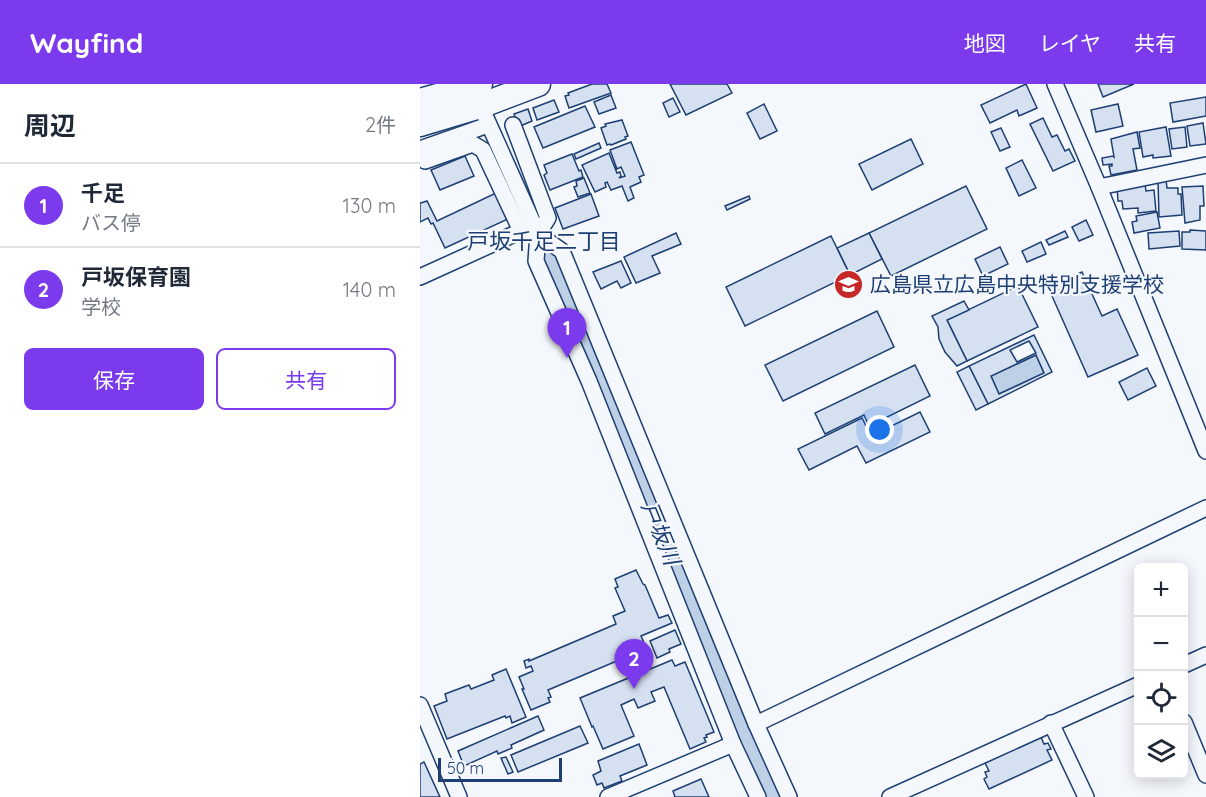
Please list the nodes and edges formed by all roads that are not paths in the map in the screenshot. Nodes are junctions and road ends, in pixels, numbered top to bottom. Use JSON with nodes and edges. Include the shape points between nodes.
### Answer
{"nodes":[{"id":1,"x":538,"y":84,"type":"edge"},
{"id":2,"x":1055,"y":84,"type":"edge"},
{"id":3,"x":480,"y":100,"type":"edge"},
{"id":4,"x":420,"y":101,"type":"edge"},
{"id":5,"x":420,"y":124,"type":"edge"},
{"id":6,"x":513,"y":125,"type":"dead end"},
{"id":7,"x":423,"y":155,"type":"edge"},
{"id":8,"x":1206,"y":165,"type":"edge"},
{"id":9,"x":1099,"y":187,"type":"junction"},
{"id":10,"x":521,"y":231,"type":"junction"},
{"id":11,"x":538,"y":234,"type":"junction"},
{"id":12,"x":420,"y":277,"type":"edge"},
{"id":13,"x":1206,"y":451,"type":"edge"},
{"id":14,"x":1206,"y":508,"type":"edge"},
{"id":15,"x":1206,"y":655,"type":"edge"},
{"id":16,"x":1188,"y":663,"type":"edge"},
{"id":17,"x":1134,"y":687,"type":"edge"},
{"id":18,"x":420,"y":705,"type":"edge"},
{"id":19,"x":1051,"y":723,"type":"junction"},
{"id":20,"x":756,"y":724,"type":"junction"},
{"id":21,"x":1185,"y":725,"type":"edge"},
{"id":22,"x":733,"y":744,"type":"junction"},
{"id":23,"x":1206,"y":775,"type":"edge"},
{"id":24,"x":923,"y":790,"type":"edge"},
{"id":25,"x":459,"y":797,"type":"edge"},
{"id":26,"x":608,"y":797,"type":"edge"},
{"id":27,"x":758,"y":797,"type":"edge"},
{"id":28,"x":789,"y":797,"type":"edge"},
{"id":29,"x":890,"y":797,"type":"edge"},
{"id":30,"x":1086,"y":797,"type":"edge"}],
"edges":[{"from":1,"to":3,"type":"main road"},
{"from":2,"to":9,"type":"street"},
{"from":3,"to":4,"type":"main road"},
{"from":3,"to":5,"type":"main road"},
{"from":3,"to":7,"type":"street"},
{"from":3,"to":11,"type":"street"},
{"from":6,"to":11,"type":"street","via":[[548,218]]},
{"from":7,"to":10,"type":"street","via":[[473,144],[483,150]]},
{"from":8,"to":9,"type":"street"},
{"from":9,"to":13,"type":"street"},
{"from":10,"to":11,"type":"street"},
{"from":10,"to":12,"type":"street"},
{"from":11,"to":20,"type":"street","via":[[562,252]]},
{"from":11,"to":22,"type":"street","via":[[536,261],[589,381]]},
{"from":14,"to":20,"type":"street"},
{"from":15,"to":16,"type":"street"},
{"from":17,"to":19,"type":"street"},
{"from":18,"to":25,"type":"street"},
{"from":19,"to":24,"type":"street"},
{"from":19,"to":30,"type":"street"},
{"from":20,"to":28,"type":"street"},
{"from":21,"to":23,"type":"street"},
{"from":22,"to":26,"type":"street"},
{"from":22,"to":27,"type":"street"},
{"from":24,"to":29,"type":"street"}]}
